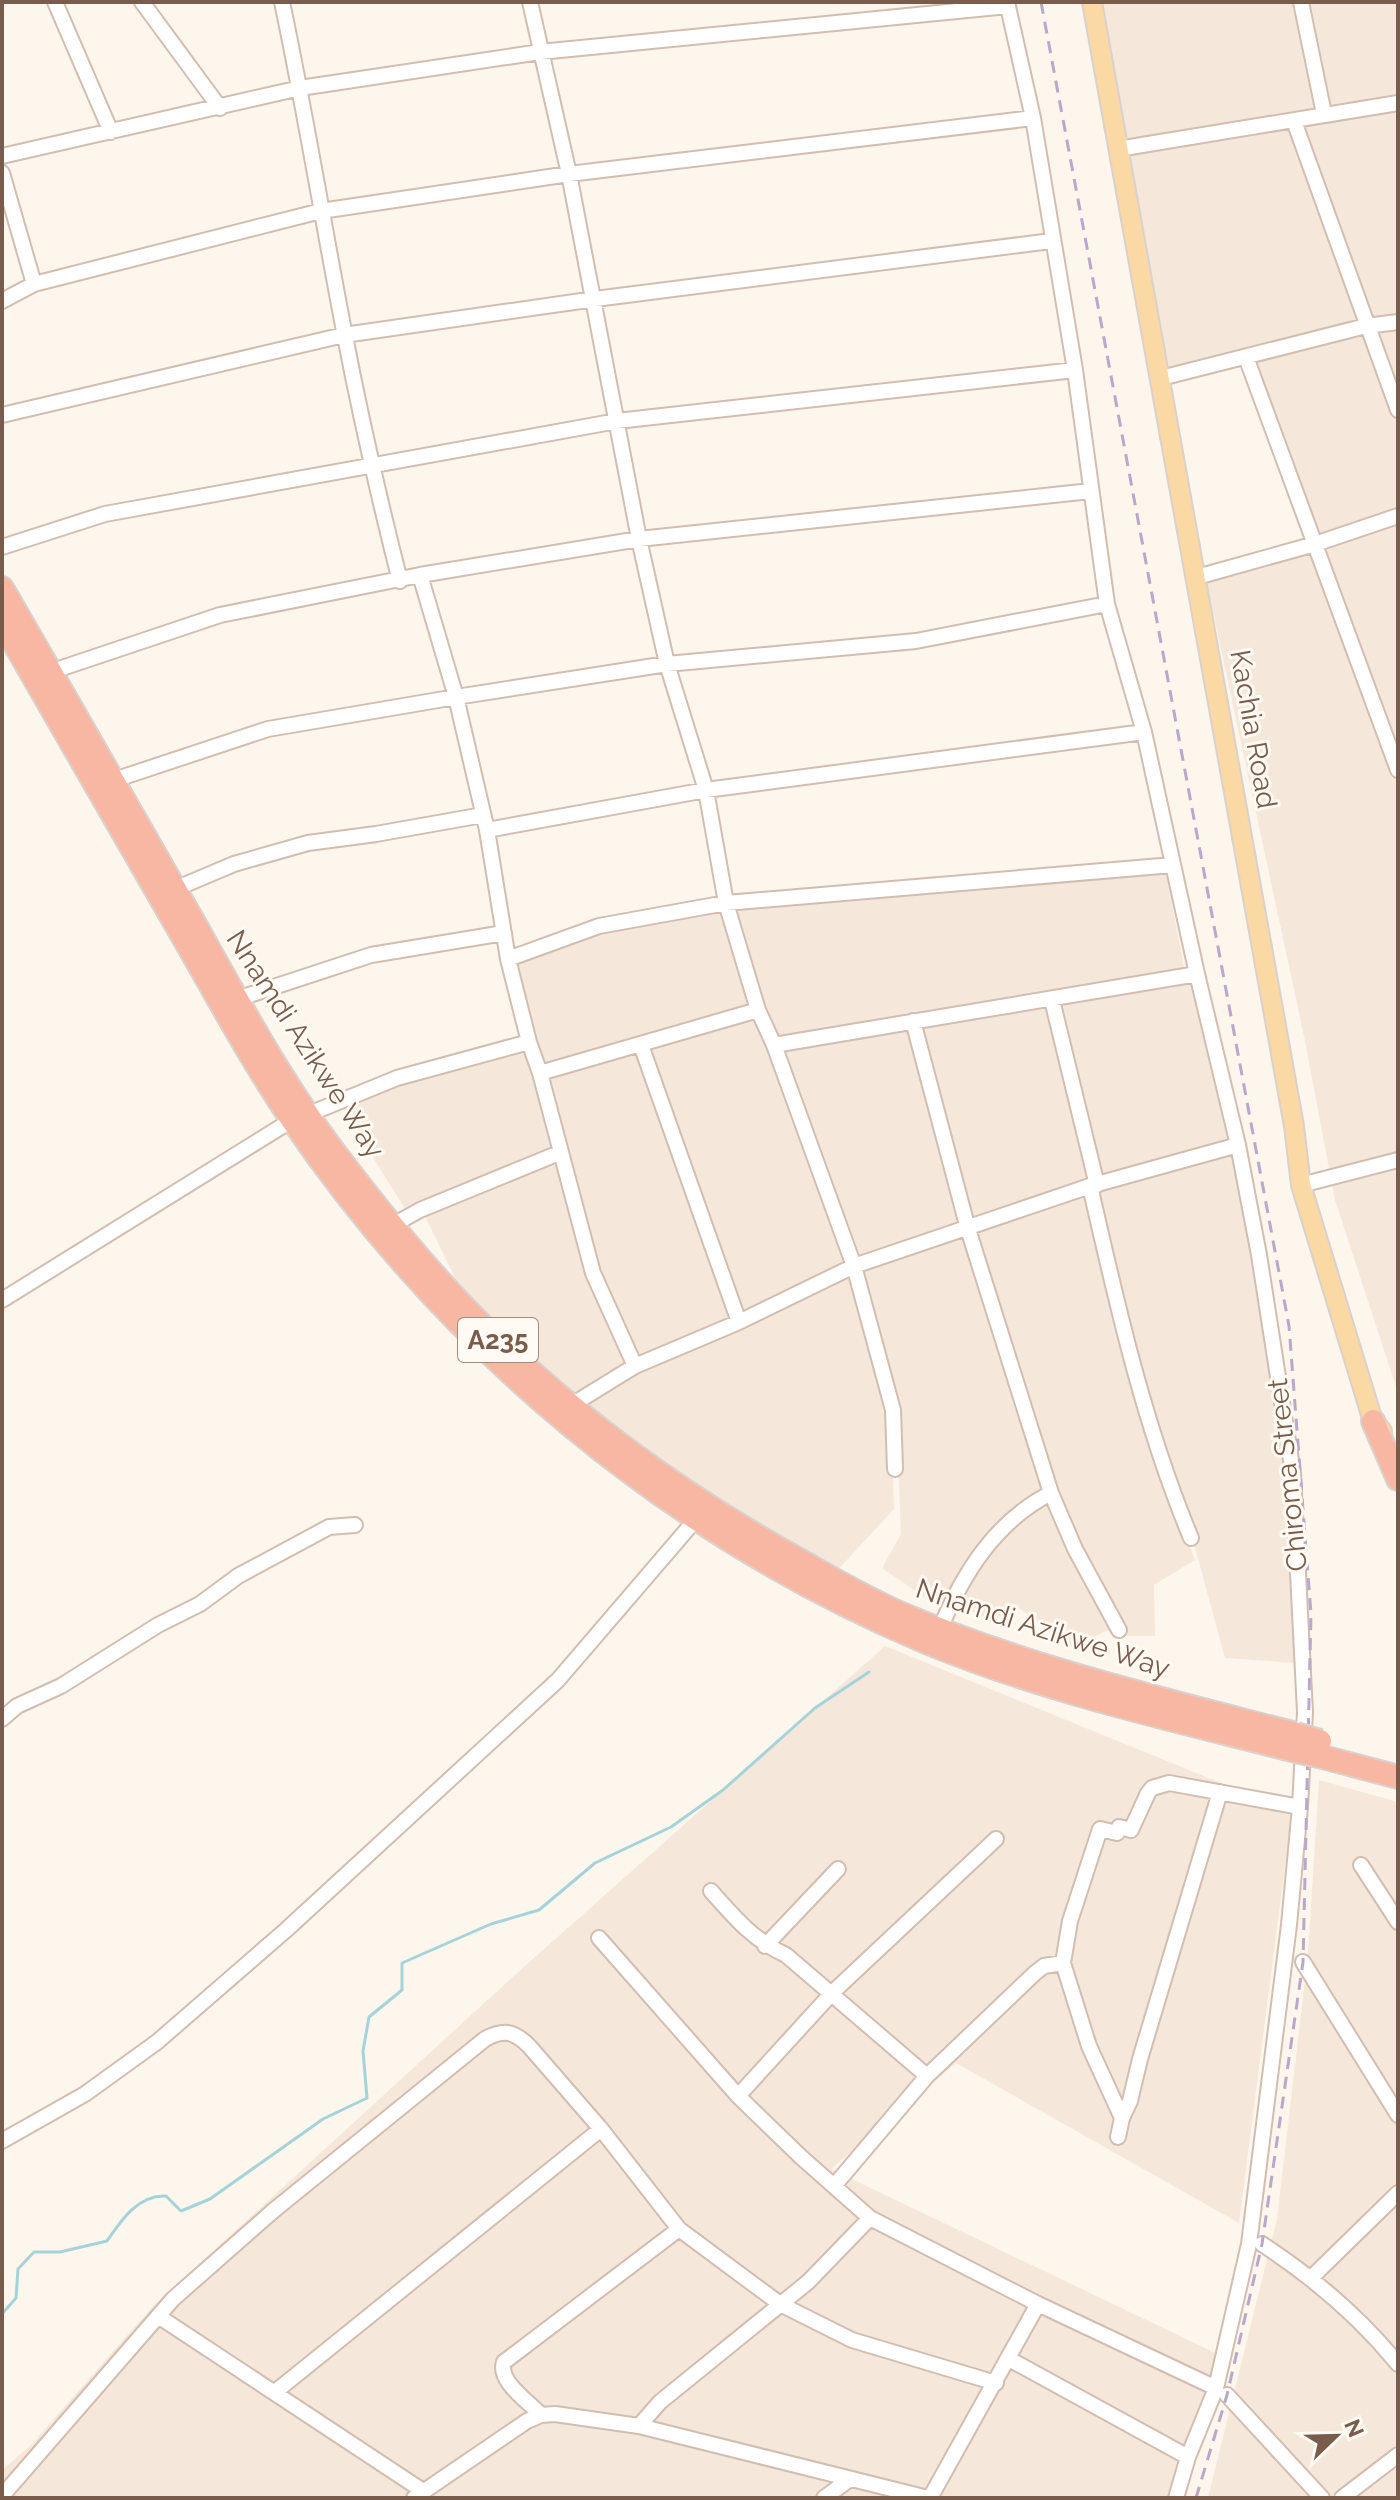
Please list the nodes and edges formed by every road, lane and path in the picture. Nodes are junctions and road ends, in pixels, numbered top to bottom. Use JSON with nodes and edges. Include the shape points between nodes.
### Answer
{"nodes":[{"id":1,"x":55,"y":2,"type":"edge"},
{"id":2,"x":142,"y":2,"type":"edge"},
{"id":3,"x":282,"y":2,"type":"edge"},
{"id":4,"x":530,"y":2,"type":"edge"},
{"id":5,"x":1092,"y":2,"type":"edge"},
{"id":6,"x":1301,"y":2,"type":"edge"},
{"id":7,"x":1008,"y":4,"type":"edge"},
{"id":8,"x":540,"y":52,"type":"junction"},
{"id":9,"x":300,"y":88,"type":"junction"},
{"id":10,"x":1398,"y":103,"type":"edge"},
{"id":11,"x":220,"y":108,"type":"junction"},
{"id":12,"x":1324,"y":114,"type":"junction"},
{"id":13,"x":1033,"y":118,"type":"junction"},
{"id":14,"x":1294,"y":121,"type":"junction"},
{"id":15,"x":111,"y":132,"type":"junction"},
{"id":16,"x":1118,"y":149,"type":"junction"},
{"id":17,"x":2,"y":156,"type":"edge"},
{"id":18,"x":2,"y":173,"type":"edge"},
{"id":19,"x":569,"y":174,"type":"junction"},
{"id":20,"x":321,"y":211,"type":"junction"},
{"id":21,"x":1051,"y":241,"type":"junction"},
{"id":22,"x":34,"y":284,"type":"junction"},
{"id":23,"x":595,"y":299,"type":"junction"},
{"id":24,"x":2,"y":301,"type":"edge"},
{"id":25,"x":1398,"y":322,"type":"edge"},
{"id":26,"x":1366,"y":326,"type":"junction"},
{"id":27,"x":344,"y":335,"type":"junction"},
{"id":28,"x":1246,"y":357,"type":"junction"},
{"id":29,"x":1075,"y":370,"type":"junction"},
{"id":30,"x":1161,"y":378,"type":"junction"},
{"id":31,"x":1398,"y":410,"type":"edge"},
{"id":32,"x":2,"y":415,"type":"edge"},
{"id":33,"x":617,"y":421,"type":"junction"},
{"id":34,"x":371,"y":464,"type":"junction"},
{"id":35,"x":1091,"y":491,"type":"junction"},
{"id":36,"x":1398,"y":516,"type":"edge"},
{"id":37,"x":639,"y":539,"type":"junction"},
{"id":38,"x":1315,"y":544,"type":"junction"},
{"id":39,"x":2,"y":547,"type":"edge"},
{"id":40,"x":420,"y":575,"type":"junction"},
{"id":41,"x":1197,"y":577,"type":"junction"},
{"id":42,"x":400,"y":581,"type":"junction"},
{"id":43,"x":2,"y":588,"type":"edge"},
{"id":44,"x":1107,"y":604,"type":"junction"},
{"id":45,"x":2,"y":622,"type":"edge"},
{"id":46,"x":667,"y":664,"type":"junction"},
{"id":47,"x":50,"y":672,"type":"junction"},
{"id":48,"x":456,"y":697,"type":"junction"},
{"id":49,"x":1144,"y":732,"type":"junction"},
{"id":50,"x":1398,"y":770,"type":"edge"},
{"id":51,"x":114,"y":780,"type":"junction"},
{"id":52,"x":706,"y":790,"type":"junction"},
{"id":53,"x":483,"y":815,"type":"junction"},
{"id":54,"x":487,"y":830,"type":"junction"},
{"id":55,"x":1173,"y":865,"type":"junction"},
{"id":56,"x":175,"y":889,"type":"junction"},
{"id":57,"x":726,"y":903,"type":"junction"},
{"id":58,"x":504,"y":933,"type":"junction"},
{"id":59,"x":508,"y":959,"type":"junction"},
{"id":60,"x":1197,"y":974,"type":"junction"},
{"id":61,"x":237,"y":999,"type":"junction"},
{"id":62,"x":1052,"y":1000,"type":"junction"},
{"id":63,"x":758,"y":1010,"type":"junction"},
{"id":64,"x":913,"y":1021,"type":"junction"},
{"id":65,"x":529,"y":1042,"type":"junction"},
{"id":66,"x":641,"y":1045,"type":"junction"},
{"id":67,"x":774,"y":1045,"type":"junction"},
{"id":68,"x":540,"y":1073,"type":"junction"},
{"id":69,"x":300,"y":1117,"type":"junction"},
{"id":70,"x":1238,"y":1145,"type":"junction"},
{"id":71,"x":559,"y":1153,"type":"junction"},
{"id":72,"x":1398,"y":1160,"type":"edge"},
{"id":73,"x":1301,"y":1185,"type":"junction"},
{"id":74,"x":1093,"y":1186,"type":"junction"},
{"id":75,"x":393,"y":1225,"type":"junction"},
{"id":76,"x":968,"y":1229,"type":"junction"},
{"id":77,"x":854,"y":1266,"type":"junction"},
{"id":78,"x":2,"y":1300,"type":"edge"},
{"id":79,"x":739,"y":1322,"type":"junction"},
{"id":80,"x":635,"y":1366,"type":"junction"},
{"id":81,"x":570,"y":1406,"type":"junction"},
{"id":82,"x":1373,"y":1421,"type":"junction"},
{"id":83,"x":1398,"y":1453,"type":"edge"},
{"id":84,"x":895,"y":1469,"type":"dead end"},
{"id":85,"x":1398,"y":1479,"type":"edge"},
{"id":86,"x":1051,"y":1493,"type":"junction"},
{"id":87,"x":697,"y":1518,"type":"junction"},
{"id":88,"x":355,"y":1525,"type":"dead end"},
{"id":89,"x":1191,"y":1538,"type":"dead end"},
{"id":90,"x":940,"y":1629,"type":"junction"},
{"id":91,"x":1119,"y":1630,"type":"dead end"},
{"id":92,"x":2,"y":1719,"type":"edge"},
{"id":93,"x":1296,"y":1743,"type":"junction"},
{"id":94,"x":1319,"y":1748,"type":"junction"},
{"id":95,"x":1398,"y":1763,"type":"edge"},
{"id":96,"x":1398,"y":1777,"type":"edge"},
{"id":97,"x":1220,"y":1792,"type":"junction"},
{"id":98,"x":1300,"y":1807,"type":"junction"},
{"id":99,"x":996,"y":1839,"type":"dead end"},
{"id":100,"x":1361,"y":1865,"type":"dead end"},
{"id":101,"x":838,"y":1869,"type":"dead end"},
{"id":102,"x":711,"y":1891,"type":"dead end"},
{"id":103,"x":1398,"y":1922,"type":"edge"},
{"id":104,"x":599,"y":1938,"type":"dead end"},
{"id":105,"x":765,"y":1946,"type":"junction"},
{"id":106,"x":1303,"y":1962,"type":"dead end"},
{"id":107,"x":1063,"y":1963,"type":"junction"},
{"id":108,"x":833,"y":1992,"type":"junction"},
{"id":109,"x":927,"y":2076,"type":"junction"},
{"id":110,"x":738,"y":2096,"type":"junction"},
{"id":111,"x":1398,"y":2115,"type":"edge"},
{"id":112,"x":1122,"y":2118,"type":"junction"},
{"id":113,"x":601,"y":2129,"type":"junction"},
{"id":114,"x":1118,"y":2137,"type":"dead end"},
{"id":115,"x":2,"y":2141,"type":"edge"},
{"id":116,"x":834,"y":2186,"type":"junction"},
{"id":117,"x":1398,"y":2193,"type":"edge"},
{"id":118,"x":870,"y":2218,"type":"junction"},
{"id":119,"x":679,"y":2229,"type":"junction"},
{"id":120,"x":1262,"y":2244,"type":"dead end"},
{"id":121,"x":1312,"y":2277,"type":"junction"},
{"id":122,"x":780,"y":2304,"type":"junction"},
{"id":123,"x":1038,"y":2304,"type":"junction"},
{"id":124,"x":158,"y":2316,"type":"junction"},
{"id":125,"x":1009,"y":2359,"type":"junction"},
{"id":126,"x":1398,"y":2364,"type":"edge"},
{"id":127,"x":996,"y":2383,"type":"junction"},
{"id":128,"x":275,"y":2392,"type":"junction"},
{"id":129,"x":1221,"y":2392,"type":"junction"},
{"id":130,"x":541,"y":2415,"type":"junction"},
{"id":131,"x":639,"y":2426,"type":"junction"},
{"id":132,"x":1398,"y":2455,"type":"edge"},
{"id":133,"x":1188,"y":2457,"type":"junction"},
{"id":134,"x":850,"y":2479,"type":"junction"},
{"id":135,"x":418,"y":2494,"type":"edge"},
{"id":136,"x":2,"y":2496,"type":"edge"},
{"id":137,"x":824,"y":2498,"type":"edge"},
{"id":138,"x":929,"y":2498,"type":"edge"},
{"id":139,"x":1176,"y":2498,"type":"edge"},
{"id":140,"x":1322,"y":2498,"type":"edge"},
{"id":141,"x":1342,"y":2498,"type":"edge"}],
"edges":[{"from":1,"to":15,"type":"street"},
{"from":2,"to":11,"type":"street"},
{"from":3,"to":9,"type":"street"},
{"from":4,"to":8,"type":"street"},
{"from":5,"to":16,"type":"main road","name":"Kachia Road"},
{"from":6,"to":12,"type":"street"},
{"from":7,"to":8,"type":"street"},
{"from":7,"to":13,"type":"street","name":"Chiroma Street"},
{"from":8,"to":9,"type":"street"},
{"from":8,"to":19,"type":"street"},
{"from":9,"to":11,"type":"street"},
{"from":9,"to":20,"type":"street"},
{"from":10,"to":12,"type":"street"},
{"from":11,"to":15,"type":"street"},
{"from":12,"to":14,"type":"street"},
{"from":13,"to":19,"type":"street"},
{"from":13,"to":21,"type":"street","name":"Chiroma Street"},
{"from":14,"to":16,"type":"street"},
{"from":14,"to":26,"type":"street"},
{"from":15,"to":17,"type":"street"},
{"from":16,"to":30,"type":"main road","name":"Kachia Road"},
{"from":18,"to":22,"type":"street"},
{"from":19,"to":20,"type":"street"},
{"from":19,"to":23,"type":"street"},
{"from":20,"to":22,"type":"street"},
{"from":20,"to":27,"type":"street"},
{"from":21,"to":23,"type":"street"},
{"from":21,"to":29,"type":"street","name":"Chiroma Street"},
{"from":22,"to":24,"type":"street"},
{"from":23,"to":27,"type":"street"},
{"from":23,"to":33,"type":"street"},
{"from":25,"to":26,"type":"street"},
{"from":26,"to":28,"type":"street"},
{"from":26,"to":31,"type":"street"},
{"from":27,"to":32,"type":"street"},
{"from":27,"to":34,"type":"street"},
{"from":28,"to":30,"type":"street"},
{"from":28,"to":38,"type":"street"},
{"from":29,"to":33,"type":"street"},
{"from":29,"to":35,"type":"street","name":"Chiroma Street"},
{"from":30,"to":41,"type":"main road","name":"Kachia Road"},
{"from":33,"to":34,"type":"street"},
{"from":33,"to":37,"type":"street"},
{"from":34,"to":39,"type":"street","via":[[105,514]]},
{"from":34,"to":42,"type":"street"},
{"from":35,"to":37,"type":"street"},
{"from":35,"to":44,"type":"street","name":"Chiroma Street"},
{"from":36,"to":38,"type":"street"},
{"from":37,"to":40,"type":"street"},
{"from":37,"to":46,"type":"street"},
{"from":38,"to":41,"type":"street"},
{"from":38,"to":50,"type":"street"},
{"from":40,"to":42,"type":"street"},
{"from":40,"to":48,"type":"street"},
{"from":41,"to":73,"type":"main road","name":"Kachia Road"},
{"from":42,"to":47,"type":"street","via":[[220,615]]},
{"from":43,"to":47,"type":"highway","name":"Nnamdi Azikwe Way","number":"A235"},
{"from":44,"to":46,"type":"street","via":[[916,641]]},
{"from":44,"to":49,"type":"street","name":"Chiroma Street"},
{"from":45,"to":69,"type":"highway","name":"Nnamdi Azikwe Way","number":"A235","via":[[240,1036]]},
{"from":46,"to":48,"type":"street"},
{"from":46,"to":52,"type":"street"},
{"from":47,"to":51,"type":"highway","name":"Nnamdi Azikwe Way","number":"A235"},
{"from":48,"to":51,"type":"street","via":[[268,729]]},
{"from":48,"to":53,"type":"street"},
{"from":49,"to":52,"type":"street"},
{"from":49,"to":55,"type":"street","name":"Chiroma Street"},
{"from":51,"to":56,"type":"highway","name":"Nnamdi Azikwe Way","number":"A235"},
{"from":52,"to":54,"type":"street"},
{"from":52,"to":57,"type":"street"},
{"from":53,"to":54,"type":"street"},
{"from":53,"to":56,"type":"street","via":[[308,843],[234,864]]},
{"from":54,"to":58,"type":"street"},
{"from":55,"to":57,"type":"street"},
{"from":55,"to":60,"type":"street","name":"Chiroma Street"},
{"from":56,"to":61,"type":"highway","name":"Nnamdi Azikwe Way","number":"A235"},
{"from":57,"to":59,"type":"street","via":[[599,926]]},
{"from":57,"to":63,"type":"street"},
{"from":58,"to":59,"type":"street"},
{"from":58,"to":61,"type":"street","via":[[371,955]]},
{"from":59,"to":65,"type":"street"},
{"from":60,"to":62,"type":"street"},
{"from":60,"to":70,"type":"street","name":"Chiroma Street"},
{"from":61,"to":69,"type":"highway","name":"Nnamdi Azikwe Way","number":"A235"},
{"from":62,"to":64,"type":"street"},
{"from":62,"to":74,"type":"street"},
{"from":63,"to":66,"type":"street"},
{"from":63,"to":67,"type":"street"},
{"from":64,"to":67,"type":"street"},
{"from":64,"to":76,"type":"street"},
{"from":65,"to":68,"type":"street"},
{"from":65,"to":69,"type":"street","via":[[397,1078]]},
{"from":66,"to":68,"type":"street"},
{"from":66,"to":79,"type":"street"},
{"from":67,"to":77,"type":"street"},
{"from":68,"to":71,"type":"street"},
{"from":69,"to":75,"type":"highway","name":"Nnamdi Azikwe Way","number":"A235"},
{"from":69,"to":78,"type":"street"},
{"from":69,"to":87,"type":"highway","name":"Nnamdi Azikwe Way","number":"A235","via":[[376,1234],[482,1348],[592,1443]]},
{"from":70,"to":74,"type":"street"},
{"from":70,"to":98,"type":"street","name":"Chiroma Street","via":[[1293,1473],[1305,1712]]},
{"from":71,"to":75,"type":"street"},
{"from":71,"to":80,"type":"street","via":[[593,1273]]},
{"from":72,"to":73,"type":"street"},
{"from":73,"to":82,"type":"main road","name":"Kachia Road"},
{"from":74,"to":76,"type":"street"},
{"from":74,"to":89,"type":"street","via":[[1124,1338],[1169,1486]]},
{"from":75,"to":81,"type":"highway","name":"Nnamdi Azikwe Way","number":"A235","via":[[460,1303]]},
{"from":76,"to":77,"type":"street"},
{"from":76,"to":86,"type":"street"},
{"from":77,"to":79,"type":"street"},
{"from":77,"to":84,"type":"street","via":[[893,1410]]},
{"from":79,"to":80,"type":"street"},
{"from":80,"to":81,"type":"street"},
{"from":81,"to":90,"type":"highway","name":"Nnamdi Azikwe Way","number":"A235","via":[[682,1491],[767,1543]]},
{"from":82,"to":83,"type":"main road","name":"Kachia Road"},
{"from":82,"to":85,"type":"highway"},
{"from":86,"to":90,"type":"street","via":[[1003,1527],[980,1553]]},
{"from":86,"to":91,"type":"street"},
{"from":87,"to":93,"type":"highway","name":"Nnamdi Azikwe Way","number":"A235","via":[[799,1580],[999,1670],[1073,1693]]},
{"from":87,"to":115,"type":"street","via":[[558,1680],[286,1930],[157,2042],[85,2094]]},
{"from":88,"to":92,"type":"street","via":[[329,1527],[238,1576],[200,1604]]},
{"from":90,"to":93,"type":"highway","name":"Nnamdi Azikwe Way","number":"A235"},
{"from":93,"to":94,"type":"highway","name":"Nnamdi Azikwe Way","number":"A235","bridge":true},
{"from":94,"to":95,"type":"highway","name":"Nnamdi Azikwe Way","number":"A235"},
{"from":94,"to":96,"type":"highway","number":"A235"},
{"from":97,"to":98,"type":"street"},
{"from":97,"to":107,"type":"street","via":[[1158,1785],[1148,1793],[1131,1830],[1100,1829]]},
{"from":97,"to":112,"type":"street"},
{"from":98,"to":129,"type":"street","name":"Chiroma Street","via":[[1249,2244]]},
{"from":99,"to":108,"type":"street"},
{"from":100,"to":103,"type":"street"},
{"from":101,"to":105,"type":"street"},
{"from":102,"to":105,"type":"street"},
{"from":104,"to":110,"type":"street"},
{"from":105,"to":108,"type":"street","via":[[786,1955]]},
{"from":106,"to":111,"type":"street"},
{"from":107,"to":109,"type":"street","via":[[1035,1973]]},
{"from":107,"to":112,"type":"street","via":[[1089,2046]]},
{"from":108,"to":109,"type":"street"},
{"from":108,"to":110,"type":"street"},
{"from":109,"to":116,"type":"street"},
{"from":110,"to":116,"type":"street"},
{"from":112,"to":114,"type":"street"},
{"from":113,"to":119,"type":"street"},
{"from":113,"to":124,"type":"street","via":[[520,2036],[499,2031],[273,2211]]},
{"from":113,"to":128,"type":"street"},
{"from":116,"to":118,"type":"street"},
{"from":117,"to":121,"type":"street"},
{"from":118,"to":122,"type":"street"},
{"from":118,"to":123,"type":"street"},
{"from":119,"to":122,"type":"street"},
{"from":119,"to":130,"type":"street","via":[[504,2362],[505,2378]]},
{"from":120,"to":121,"type":"street"},
{"from":121,"to":126,"type":"street"},
{"from":122,"to":127,"type":"street","via":[[852,2340]]},
{"from":122,"to":131,"type":"street","via":[[660,2402]]},
{"from":123,"to":125,"type":"street"},
{"from":123,"to":129,"type":"street"},
{"from":124,"to":128,"type":"street"},
{"from":124,"to":136,"type":"street"},
{"from":125,"to":127,"type":"street"},
{"from":125,"to":133,"type":"street"},
{"from":127,"to":138,"type":"street"},
{"from":128,"to":135,"type":"street"},
{"from":129,"to":133,"type":"street","name":"Chiroma Street"},
{"from":129,"to":140,"type":"street"},
{"from":130,"to":131,"type":"street"},
{"from":130,"to":135,"type":"street"},
{"from":131,"to":134,"type":"street"},
{"from":132,"to":141,"type":"street"},
{"from":133,"to":139,"type":"street","name":"Chiroma Street"},
{"from":134,"to":137,"type":"street"},
{"from":134,"to":138,"type":"street"}]}
